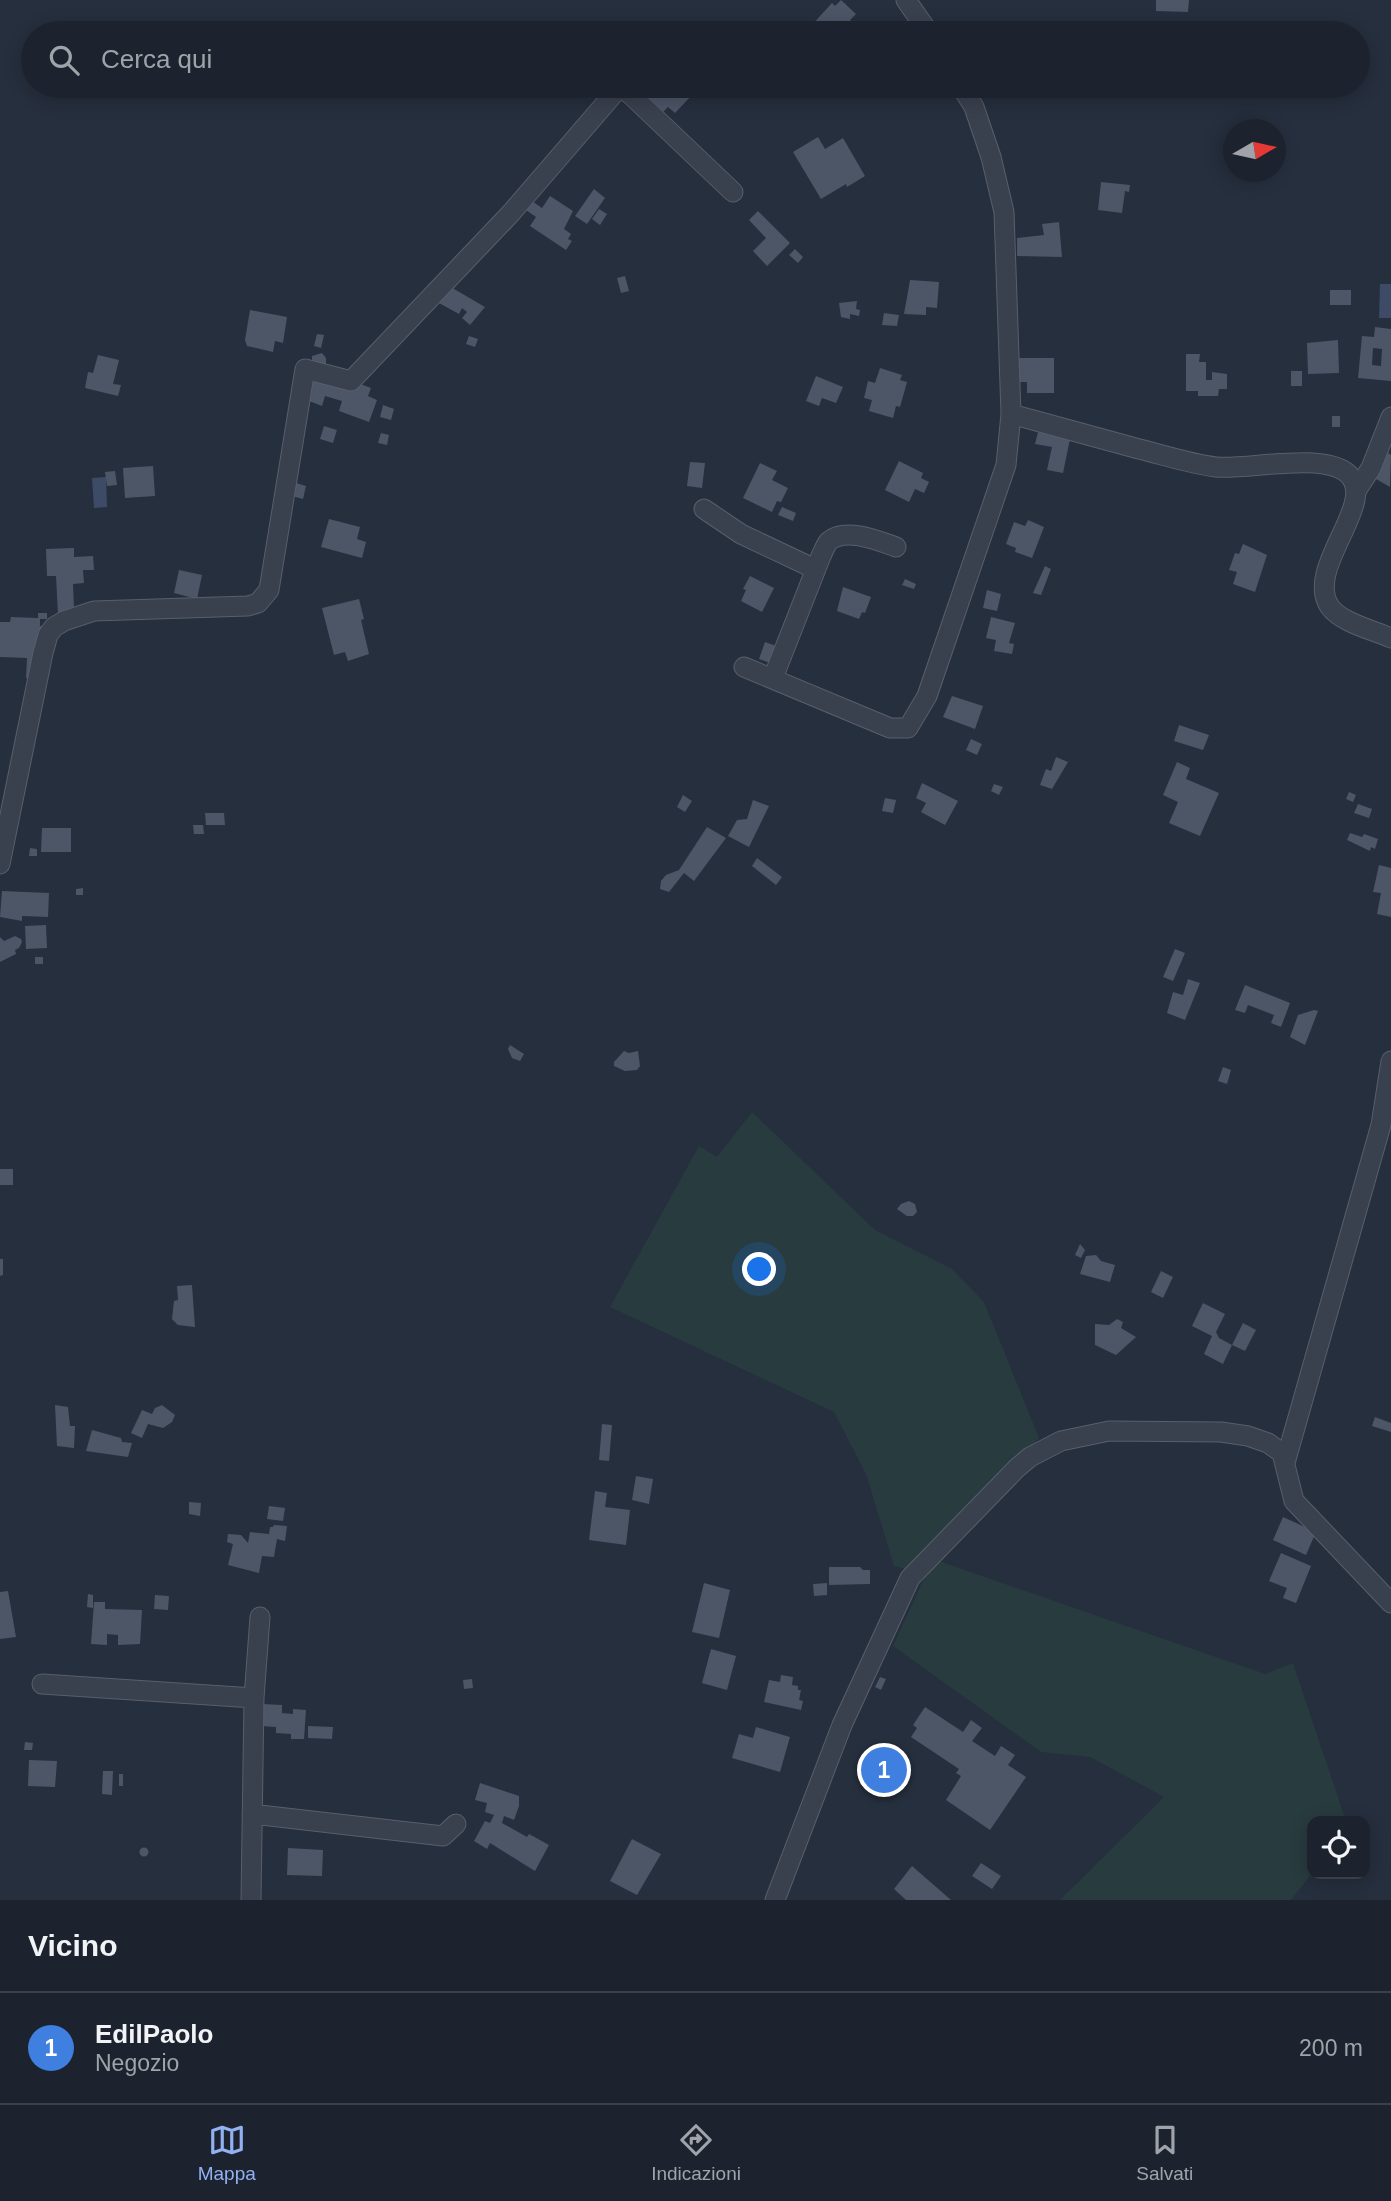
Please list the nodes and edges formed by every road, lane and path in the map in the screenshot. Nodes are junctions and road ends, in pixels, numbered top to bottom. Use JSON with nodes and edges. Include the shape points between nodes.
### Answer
{"nodes":[{"id":1,"x":906,"y":0,"type":"edge"},
{"id":2,"x":921,"y":21,"type":"edge"},
{"id":3,"x":610,"y":98,"type":"edge"},
{"id":4,"x":634,"y":98,"type":"edge"},
{"id":5,"x":968,"y":98,"type":"edge"},
{"id":6,"x":733,"y":192,"type":"dead end"},
{"id":7,"x":1011,"y":414,"type":"junction"},
{"id":8,"x":1391,"y":417,"type":"edge"},
{"id":9,"x":1356,"y":491,"type":"junction"},
{"id":10,"x":704,"y":509,"type":"dead end"},
{"id":11,"x":896,"y":547,"type":"dead end"},
{"id":12,"x":816,"y":569,"type":"junction"},
{"id":13,"x":1391,"y":638,"type":"edge"},
{"id":14,"x":744,"y":667,"type":"dead end"},
{"id":15,"x":774,"y":678,"type":"junction"},
{"id":16,"x":0,"y":864,"type":"edge"},
{"id":17,"x":1391,"y":1060,"type":"edge"},
{"id":18,"x":1285,"y":1463,"type":"junction"},
{"id":19,"x":1391,"y":1603,"type":"edge"},
{"id":20,"x":260,"y":1617,"type":"dead end"},
{"id":21,"x":42,"y":1684,"type":"dead end"},
{"id":22,"x":254,"y":1698,"type":"junction"},
{"id":23,"x":252,"y":1814,"type":"junction"},
{"id":24,"x":456,"y":1824,"type":"dead end"},
{"id":25,"x":251,"y":1900,"type":"edge"},
{"id":26,"x":775,"y":1900,"type":"edge"}],
"edges":[{"from":1,"to":2,"type":"street"},
{"from":3,"to":16,"type":"street","via":[[510,213],[351,381],[306,369],[269,590],[258,603],[94,611],[54,627],[43,653]]},
{"from":4,"to":6,"type":"street"},
{"from":5,"to":7,"type":"street","via":[[992,157],[1004,212]]},
{"from":7,"to":9,"type":"street","via":[[1218,467],[1282,462],[1337,467],[1347,472]]},
{"from":7,"to":15,"type":"street","via":[[1006,465],[927,696],[908,728],[890,728]]},
{"from":8,"to":9,"type":"street","via":[[1371,468]]},
{"from":9,"to":13,"type":"street","via":[[1326,571],[1325,592],[1331,608],[1341,616]]},
{"from":10,"to":12,"type":"street","via":[[741,534]]},
{"from":11,"to":12,"type":"street","via":[[844,535],[829,541]]},
{"from":12,"to":15,"type":"street"},
{"from":14,"to":15,"type":"street"},
{"from":17,"to":18,"type":"street","via":[[1378,1135]]},
{"from":18,"to":19,"type":"street","via":[[1294,1501]]},
{"from":18,"to":26,"type":"street","via":[[1282,1453],[1248,1436],[1109,1431],[1061,1441],[1017,1468],[910,1578],[842,1725]]},
{"from":20,"to":22,"type":"street"},
{"from":21,"to":22,"type":"street"},
{"from":22,"to":23,"type":"street"},
{"from":23,"to":24,"type":"street","via":[[443,1836]]},
{"from":23,"to":25,"type":"street"}]}
